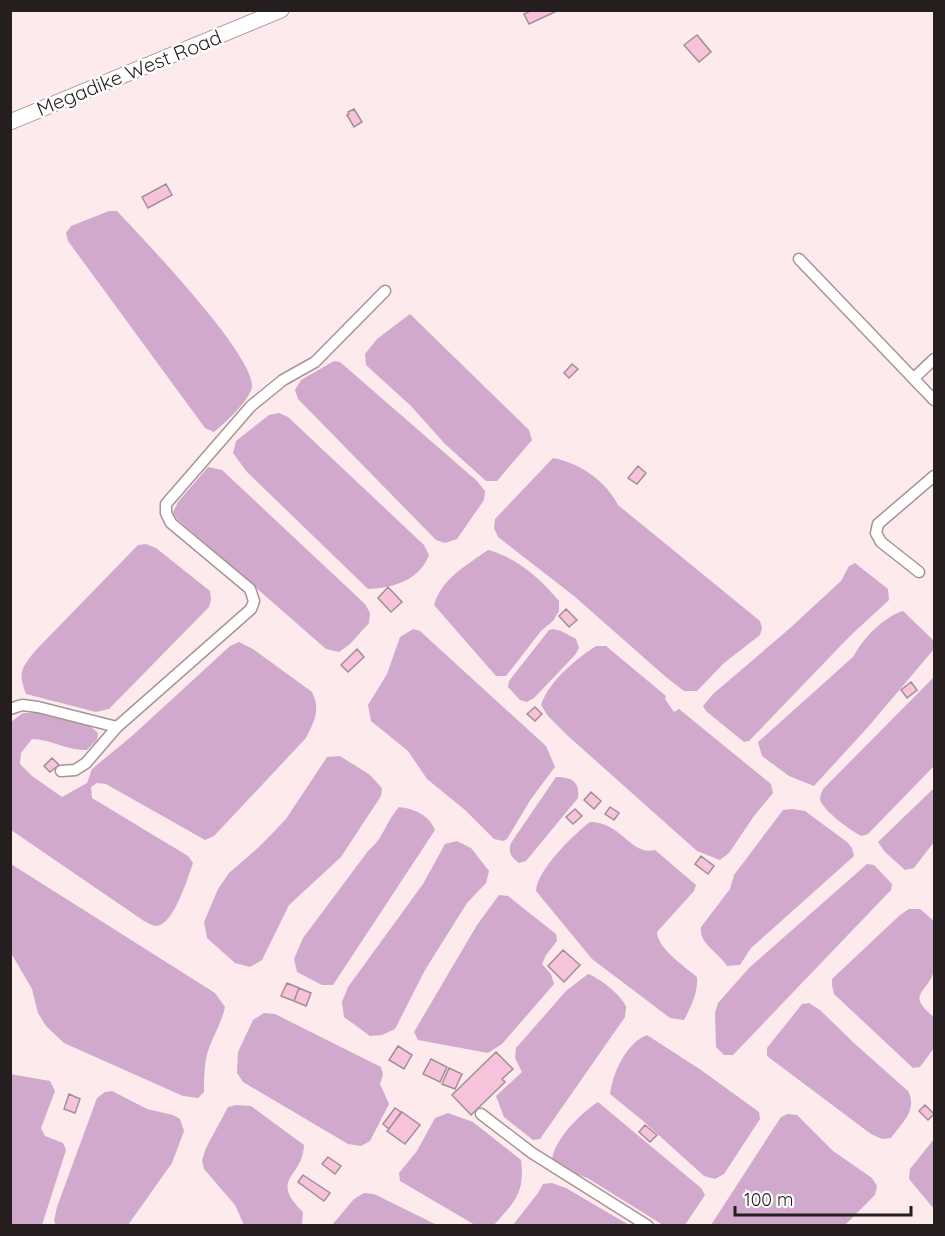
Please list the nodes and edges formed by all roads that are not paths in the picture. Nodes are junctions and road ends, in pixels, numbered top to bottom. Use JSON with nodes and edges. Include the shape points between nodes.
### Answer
{"nodes":[{"id":1,"x":281,"y":10,"type":"edge"},
{"id":2,"x":10,"y":122,"type":"edge"},
{"id":3,"x":800,"y":259,"type":"dead end"},
{"id":4,"x":385,"y":291,"type":"dead end"},
{"id":5,"x":934,"y":359,"type":"edge"},
{"id":6,"x":914,"y":378,"type":"junction"},
{"id":7,"x":934,"y":400,"type":"edge"},
{"id":8,"x":934,"y":476,"type":"edge"},
{"id":9,"x":919,"y":572,"type":"dead end"},
{"id":10,"x":10,"y":709,"type":"edge"},
{"id":11,"x":117,"y":727,"type":"junction"},
{"id":12,"x":61,"y":771,"type":"dead end"},
{"id":13,"x":481,"y":1114,"type":"dead end"},
{"id":14,"x":648,"y":1226,"type":"edge"}],
"edges":[{"from":1,"to":2,"type":"street","name":"Megadike West Road"},
{"from":3,"to":6,"type":"street"},
{"from":4,"to":11,"type":"street","via":[[315,362],[283,380],[251,406],[166,504],[171,523],[250,589],[254,601],[251,609]]},
{"from":5,"to":6,"type":"street"},
{"from":6,"to":7,"type":"street"},
{"from":8,"to":9,"type":"street","via":[[878,524],[876,533],[881,542]]},
{"from":10,"to":11,"type":"street","via":[[22,705],[38,707]]},
{"from":11,"to":12,"type":"street","via":[[86,763],[75,770]]},
{"from":13,"to":14,"type":"street","via":[[532,1153]]}]}
